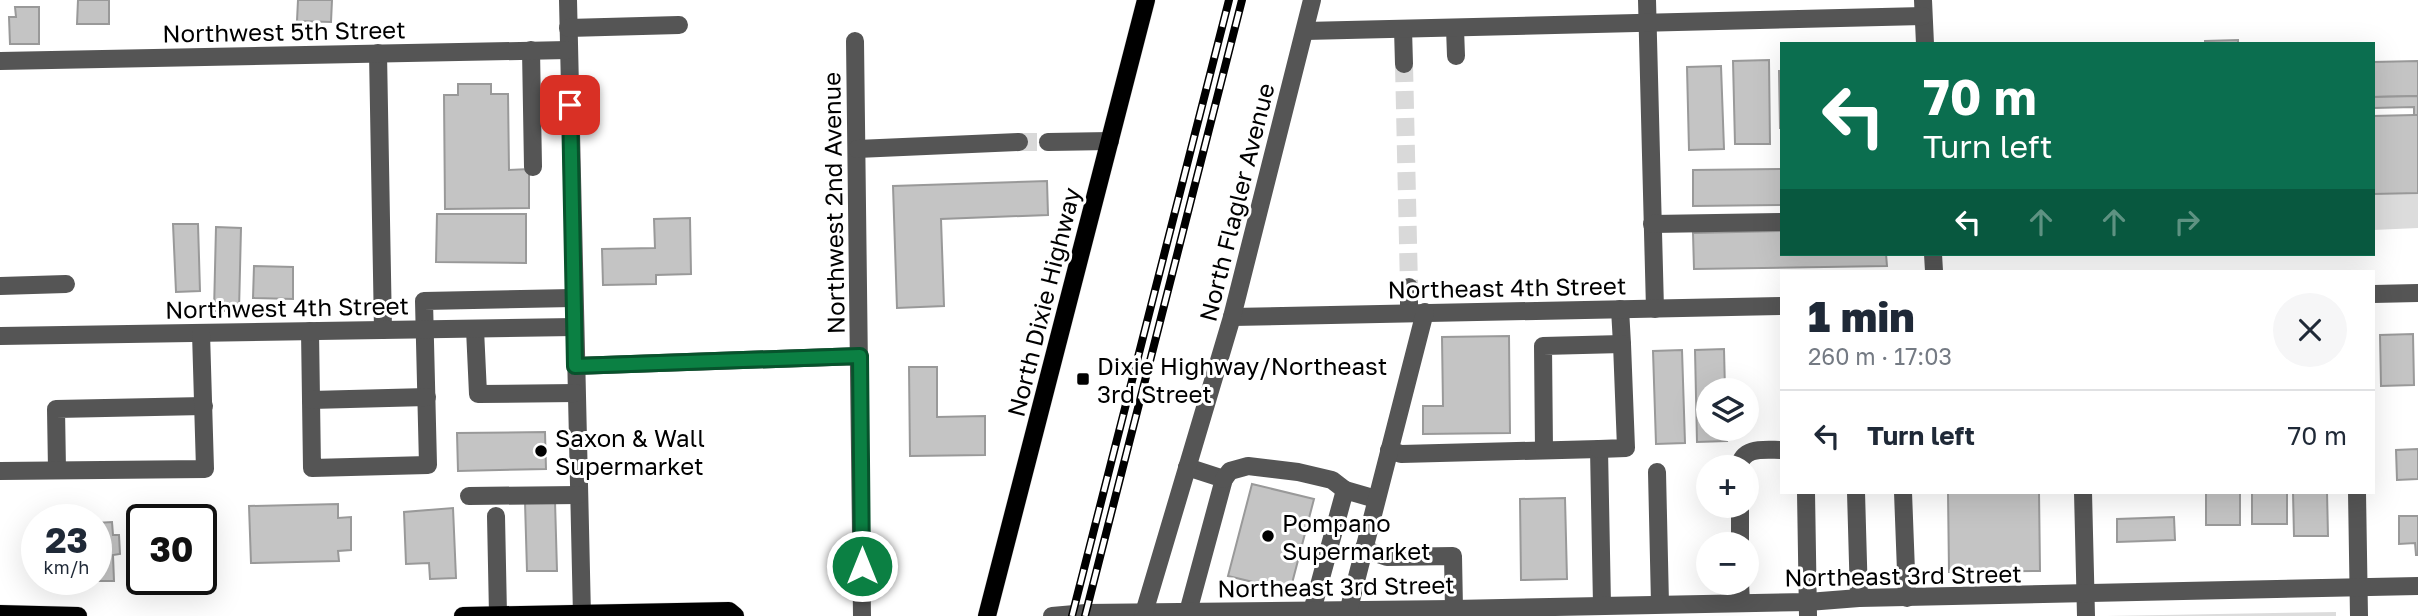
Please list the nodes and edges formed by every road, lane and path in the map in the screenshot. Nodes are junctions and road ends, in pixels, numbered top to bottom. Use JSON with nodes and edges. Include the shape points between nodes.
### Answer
{"nodes":[{"id":1,"x":568,"y":0,"type":"edge"},
{"id":2,"x":1146,"y":0,"type":"edge"},
{"id":3,"x":1312,"y":0,"type":"edge"},
{"id":4,"x":1647,"y":0,"type":"edge"},
{"id":5,"x":1923,"y":8,"type":"edge"},
{"id":6,"x":1647,"y":24,"type":"junction"},
{"id":7,"x":679,"y":25,"type":"dead end"},
{"id":8,"x":568,"y":28,"type":"junction"},
{"id":9,"x":1455,"y":28,"type":"junction"},
{"id":10,"x":1404,"y":29,"type":"junction"},
{"id":11,"x":1305,"y":31,"type":"junction"},
{"id":12,"x":855,"y":41,"type":"dead end"},
{"id":13,"x":1925,"y":42,"type":"edge"},
{"id":14,"x":531,"y":50,"type":"junction"},
{"id":15,"x":568,"y":50,"type":"junction"},
{"id":16,"x":378,"y":53,"type":"junction"},
{"id":17,"x":1457,"y":56,"type":"dead end"},
{"id":18,"x":0,"y":61,"type":"edge"},
{"id":19,"x":1404,"y":64,"type":"tunnel mouth"},
{"id":20,"x":1110,"y":141,"type":"junction"},
{"id":21,"x":1019,"y":142,"type":"tunnel mouth"},
{"id":22,"x":1048,"y":142,"type":"tunnel mouth"},
{"id":23,"x":857,"y":149,"type":"junction"},
{"id":24,"x":533,"y":167,"type":"dead end"},
{"id":25,"x":1780,"y":222,"type":"edge"},
{"id":26,"x":1653,"y":224,"type":"junction"},
{"id":27,"x":66,"y":284,"type":"dead end"},
{"id":28,"x":0,"y":286,"type":"edge"},
{"id":29,"x":1409,"y":287,"type":"tunnel mouth"},
{"id":30,"x":2418,"y":293,"type":"edge"},
{"id":31,"x":2375,"y":294,"type":"edge"},
{"id":32,"x":573,"y":298,"type":"junction"},
{"id":33,"x":1780,"y":306,"type":"edge"},
{"id":34,"x":1620,"y":309,"type":"junction"},
{"id":35,"x":1655,"y":309,"type":"junction"},
{"id":36,"x":1417,"y":312,"type":"junction"},
{"id":37,"x":1232,"y":317,"type":"junction"},
{"id":38,"x":574,"y":327,"type":"junction"},
{"id":39,"x":475,"y":329,"type":"junction"},
{"id":40,"x":383,"y":330,"type":"junction"},
{"id":41,"x":425,"y":330,"type":"junction"},
{"id":42,"x":310,"y":331,"type":"junction"},
{"id":43,"x":201,"y":333,"type":"junction"},
{"id":44,"x":0,"y":336,"type":"edge"},
{"id":45,"x":1622,"y":344,"type":"junction"},
{"id":46,"x":860,"y":356,"type":"junction"},
{"id":47,"x":575,"y":366,"type":"junction"},
{"id":48,"x":576,"y":393,"type":"junction"},
{"id":49,"x":426,"y":397,"type":"junction"},
{"id":50,"x":311,"y":400,"type":"junction"},
{"id":51,"x":204,"y":406,"type":"junction"},
{"id":52,"x":1599,"y":449,"type":"junction"},
{"id":53,"x":1389,"y":450,"type":"junction"},
{"id":54,"x":1544,"y":450,"type":"junction"},
{"id":55,"x":1780,"y":450,"type":"edge"},
{"id":56,"x":1744,"y":455,"type":"edge"},
{"id":57,"x":1187,"y":467,"type":"junction"},
{"id":58,"x":57,"y":470,"type":"junction"},
{"id":59,"x":0,"y":471,"type":"edge"},
{"id":60,"x":1657,"y":472,"type":"dead end"},
{"id":61,"x":1224,"y":480,"type":"junction"},
{"id":62,"x":1345,"y":490,"type":"junction"},
{"id":63,"x":1806,"y":494,"type":"edge"},
{"id":64,"x":1856,"y":494,"type":"edge"},
{"id":65,"x":1903,"y":494,"type":"edge"},
{"id":66,"x":2083,"y":494,"type":"edge"},
{"id":67,"x":2357,"y":494,"type":"edge"},
{"id":68,"x":579,"y":495,"type":"junction"},
{"id":69,"x":469,"y":496,"type":"dead end"},
{"id":70,"x":1376,"y":499,"type":"junction"},
{"id":71,"x":496,"y":516,"type":"dead end"},
{"id":72,"x":1363,"y":549,"type":"junction"},
{"id":73,"x":2418,"y":586,"type":"edge"},
{"id":74,"x":2359,"y":587,"type":"junction"},
{"id":75,"x":1741,"y":595,"type":"edge"},
{"id":76,"x":2085,"y":595,"type":"junction"},
{"id":77,"x":1859,"y":598,"type":"junction"},
{"id":78,"x":1907,"y":598,"type":"junction"},
{"id":79,"x":1741,"y":603,"type":"junction"},
{"id":80,"x":1660,"y":604,"type":"junction"},
{"id":81,"x":1602,"y":605,"type":"junction"},
{"id":82,"x":1454,"y":609,"type":"junction"},
{"id":83,"x":1808,"y":609,"type":"edge"},
{"id":84,"x":1312,"y":611,"type":"junction"},
{"id":85,"x":1188,"y":612,"type":"junction"},
{"id":86,"x":1348,"y":613,"type":"edge"},
{"id":87,"x":0,"y":614,"type":"edge"},
{"id":88,"x":1144,"y":614,"type":"edge"},
{"id":89,"x":498,"y":615,"type":"edge"},
{"id":90,"x":582,"y":615,"type":"edge"},
{"id":91,"x":78,"y":616,"type":"edge"},
{"id":92,"x":463,"y":616,"type":"edge"},
{"id":93,"x":735,"y":616,"type":"edge"},
{"id":94,"x":862,"y":616,"type":"edge"},
{"id":95,"x":987,"y":616,"type":"edge"},
{"id":96,"x":1052,"y":616,"type":"edge"},
{"id":97,"x":2086,"y":616,"type":"edge"},
{"id":98,"x":2359,"y":616,"type":"edge"}],
"edges":[{"from":1,"to":8,"type":"street"},
{"from":2,"to":20,"type":"main road","name":"North Dixie Highway"},
{"from":3,"to":11,"type":"street","name":"North Flagler Avenue"},
{"from":4,"to":6,"type":"street"},
{"from":5,"to":6,"type":"street"},
{"from":5,"to":13,"type":"street"},
{"from":6,"to":9,"type":"street"},
{"from":6,"to":26,"type":"street"},
{"from":7,"to":8,"type":"street"},
{"from":8,"to":15,"type":"street"},
{"from":9,"to":10,"type":"street"},
{"from":9,"to":17,"type":"street"},
{"from":10,"to":11,"type":"street"},
{"from":10,"to":19,"type":"street"},
{"from":11,"to":37,"type":"street","name":"North Flagler Avenue"},
{"from":12,"to":23,"type":"street","name":"Northwest 2nd Avenue"},
{"from":14,"to":15,"type":"street","name":"Northwest 5th Street"},
{"from":14,"to":16,"type":"street","name":"Northwest 5th Street"},
{"from":14,"to":24,"type":"street"},
{"from":15,"to":32,"type":"street"},
{"from":16,"to":18,"type":"street","name":"Northwest 5th Street"},
{"from":16,"to":40,"type":"street"},
{"from":20,"to":22,"type":"street"},
{"from":20,"to":95,"type":"main road","name":"North Dixie Highway"},
{"from":21,"to":23,"type":"street"},
{"from":23,"to":46,"type":"street","name":"Northwest 2nd Avenue"},
{"from":25,"to":26,"type":"street"},
{"from":26,"to":35,"type":"street"},
{"from":27,"to":28,"type":"street"},
{"from":29,"to":36,"type":"street"},
{"from":30,"to":31,"type":"street"},
{"from":32,"to":38,"type":"street"},
{"from":32,"to":41,"type":"street","via":[[424,301]]},
{"from":33,"to":35,"type":"street","name":"Northeast 4th Street"},
{"from":34,"to":35,"type":"street","name":"Northeast 4th Street"},
{"from":34,"to":36,"type":"street","name":"Northeast 4th Street"},
{"from":34,"to":45,"type":"street"},
{"from":36,"to":37,"type":"street","name":"Northeast 4th Street"},
{"from":36,"to":53,"type":"street"},
{"from":37,"to":57,"type":"street","name":"North Flagler Avenue"},
{"from":38,"to":39,"type":"street","name":"Northwest 4th Street"},
{"from":38,"to":47,"type":"street"},
{"from":39,"to":41,"type":"street","name":"Northwest 4th Street"},
{"from":39,"to":48,"type":"street","via":[[478,394]]},
{"from":40,"to":41,"type":"street","name":"Northwest 4th Street"},
{"from":40,"to":42,"type":"street","name":"Northwest 4th Street"},
{"from":41,"to":49,"type":"street"},
{"from":42,"to":43,"type":"street","name":"Northwest 4th Street"},
{"from":42,"to":50,"type":"street"},
{"from":43,"to":44,"type":"street","name":"Northwest 4th Street"},
{"from":43,"to":51,"type":"street"},
{"from":45,"to":52,"type":"street","via":[[1626,448]]},
{"from":45,"to":54,"type":"street","via":[[1543,346]]},
{"from":46,"to":47,"type":"street"},
{"from":46,"to":94,"type":"street","name":"Northwest 2nd Avenue"},
{"from":47,"to":48,"type":"street"},
{"from":48,"to":68,"type":"street"},
{"from":49,"to":50,"type":"street"},
{"from":49,"to":50,"type":"street","via":[[428,465],[312,468]]},
{"from":51,"to":58,"type":"street","via":[[56,409]]},
{"from":51,"to":58,"type":"street","via":[[205,469]]},
{"from":52,"to":54,"type":"street"},
{"from":52,"to":81,"type":"street"},
{"from":53,"to":54,"type":"street","via":[[1402,454]]},
{"from":53,"to":70,"type":"street"},
{"from":55,"to":56,"type":"street"},
{"from":57,"to":61,"type":"street"},
{"from":57,"to":88,"type":"street","name":"North Flagler Avenue"},
{"from":58,"to":59,"type":"street"},
{"from":60,"to":80,"type":"street"},
{"from":61,"to":62,"type":"street","via":[[1230,471],[1248,467],[1332,480]]},
{"from":61,"to":85,"type":"street"},
{"from":62,"to":70,"type":"street"},
{"from":62,"to":84,"type":"street"},
{"from":63,"to":83,"type":"street"},
{"from":64,"to":77,"type":"street"},
{"from":65,"to":78,"type":"street"},
{"from":66,"to":76,"type":"street"},
{"from":67,"to":74,"type":"street"},
{"from":68,"to":69,"type":"street"},
{"from":68,"to":90,"type":"street"},
{"from":70,"to":72,"type":"street"},
{"from":71,"to":89,"type":"street"},
{"from":72,"to":82,"type":"street","via":[[1387,557],[1453,556]]},
{"from":72,"to":86,"type":"street"},
{"from":73,"to":74,"type":"street","name":"Northeast 3rd Street"},
{"from":74,"to":76,"type":"street","name":"Northeast 3rd Street"},
{"from":74,"to":98,"type":"street"},
{"from":75,"to":79,"type":"street"},
{"from":76,"to":78,"type":"street","name":"Northeast 3rd Street"},
{"from":76,"to":97,"type":"street"},
{"from":77,"to":78,"type":"street","name":"Northeast 3rd Street"},
{"from":77,"to":83,"type":"street","name":"Northeast 3rd Street"},
{"from":79,"to":80,"type":"street","name":"Northeast 3rd Street"},
{"from":79,"to":83,"type":"street","name":"Northeast 3rd Street"},
{"from":80,"to":81,"type":"street","name":"Northeast 3rd Street"},
{"from":81,"to":82,"type":"street","name":"Northeast 3rd Street"},
{"from":82,"to":86,"type":"street","name":"Northeast 3rd Street"},
{"from":84,"to":85,"type":"street","name":"Northeast 3rd Street"},
{"from":84,"to":86,"type":"street","name":"Northeast 3rd Street"},
{"from":85,"to":88,"type":"street","name":"Northeast 3rd Street"},
{"from":87,"to":91,"type":"main road"},
{"from":88,"to":96,"type":"street","name":"Northeast 3rd Street"},
{"from":89,"to":90,"type":"main road"},
{"from":89,"to":92,"type":"main road"},
{"from":90,"to":93,"type":"main road","via":[[729,611]]}]}
